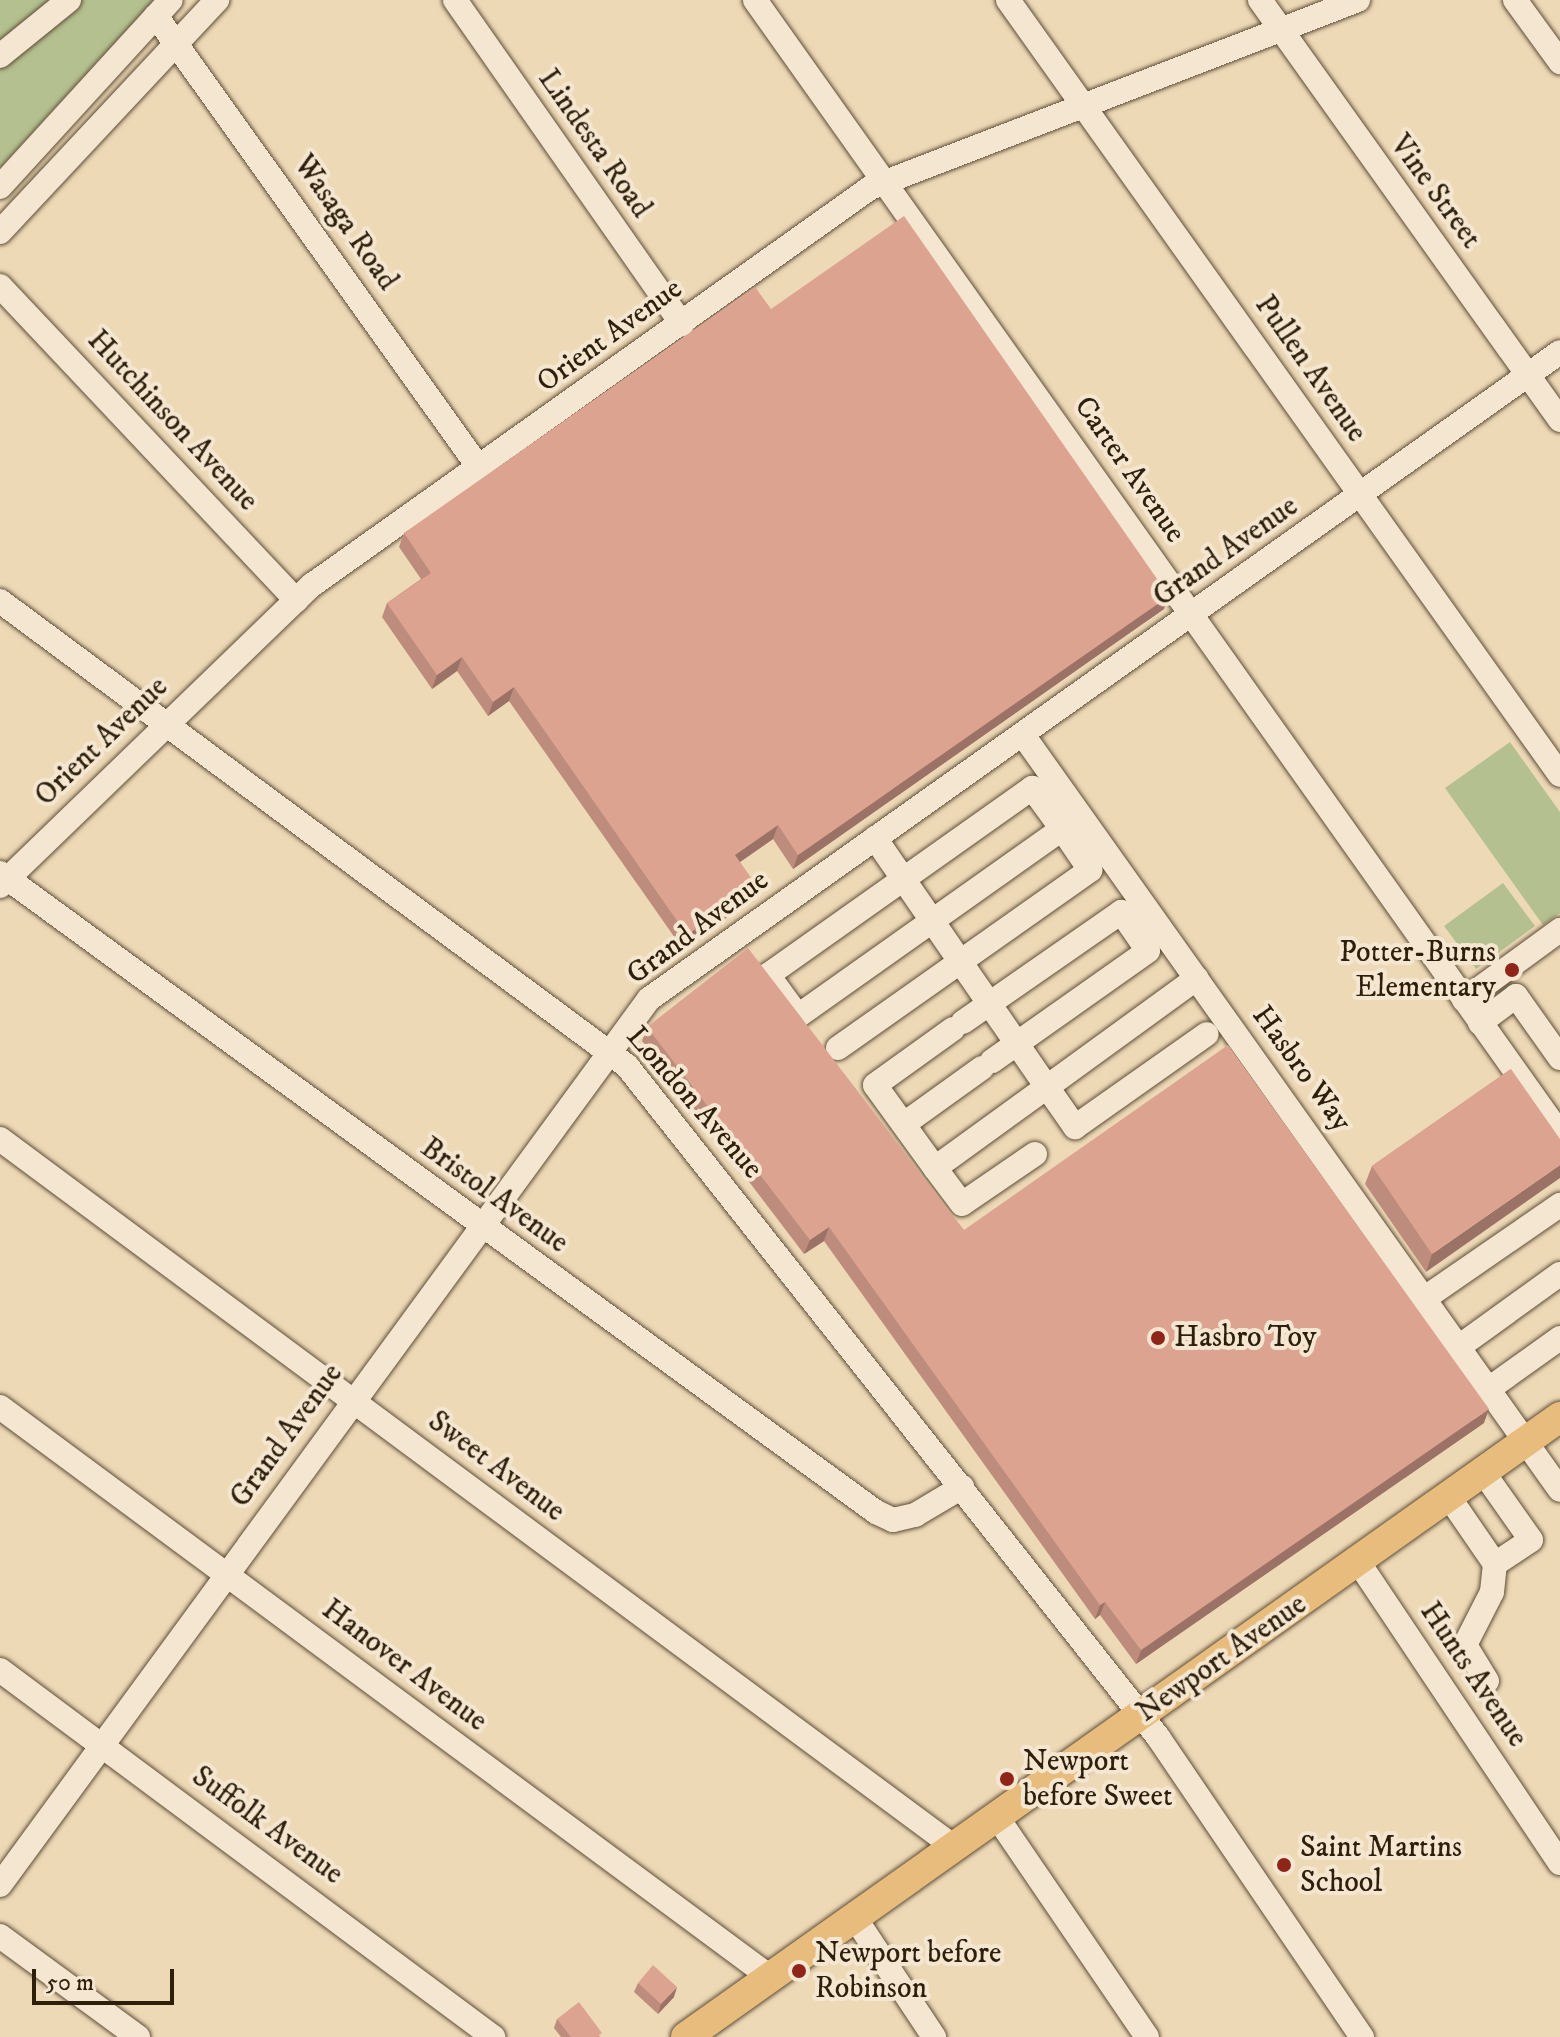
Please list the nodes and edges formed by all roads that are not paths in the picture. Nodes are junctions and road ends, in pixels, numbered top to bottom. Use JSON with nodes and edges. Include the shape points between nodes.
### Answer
{"nodes":[{"id":1,"x":69,"y":0,"type":"edge"},
{"id":2,"x":217,"y":0,"type":"edge"},
{"id":3,"x":455,"y":0,"type":"edge"},
{"id":4,"x":755,"y":0,"type":"edge"},
{"id":5,"x":1008,"y":0,"type":"edge"},
{"id":6,"x":1260,"y":0,"type":"edge"},
{"id":7,"x":1358,"y":0,"type":"edge"},
{"id":8,"x":1515,"y":0,"type":"edge"},
{"id":9,"x":164,"y":8,"type":"edge"},
{"id":10,"x":1281,"y":30,"type":"junction"},
{"id":11,"x":177,"y":42,"type":"junction"},
{"id":12,"x":0,"y":56,"type":"edge"},
{"id":13,"x":1560,"y":62,"type":"edge"},
{"id":14,"x":1083,"y":106,"type":"junction"},
{"id":15,"x":885,"y":182,"type":"junction"},
{"id":16,"x":0,"y":187,"type":"edge"},
{"id":17,"x":0,"y":232,"type":"edge"},
{"id":18,"x":0,"y":286,"type":"edge"},
{"id":19,"x":682,"y":324,"type":"junction"},
{"id":20,"x":1560,"y":352,"type":"edge"},
{"id":21,"x":1528,"y":375,"type":"junction"},
{"id":22,"x":1560,"y":420,"type":"edge"},
{"id":23,"x":480,"y":469,"type":"junction"},
{"id":24,"x":1361,"y":496,"type":"junction"},
{"id":25,"x":296,"y":600,"type":"junction"},
{"id":26,"x":0,"y":601,"type":"edge"},
{"id":27,"x":1192,"y":614,"type":"junction"},
{"id":28,"x":168,"y":723,"type":"junction"},
{"id":29,"x":1023,"y":735,"type":"junction"},
{"id":30,"x":1560,"y":775,"type":"edge"},
{"id":31,"x":1062,"y":829,"type":"junction"},
{"id":32,"x":875,"y":838,"type":"junction"},
{"id":33,"x":3,"y":879,"type":"edge"},
{"id":34,"x":903,"y":880,"type":"junction"},
{"id":35,"x":931,"y":921,"type":"junction"},
{"id":36,"x":1560,"y":930,"type":"edge"},
{"id":37,"x":959,"y":962,"type":"junction"},
{"id":38,"x":1197,"y":978,"type":"junction"},
{"id":39,"x":1464,"y":1000,"type":"junction"},
{"id":40,"x":987,"y":1004,"type":"junction"},
{"id":41,"x":1480,"y":1023,"type":"junction"},
{"id":42,"x":1207,"y":1034,"type":"dead end"},
{"id":43,"x":1016,"y":1044,"type":"junction"},
{"id":44,"x":838,"y":1048,"type":"dead end"},
{"id":45,"x":611,"y":1051,"type":"junction"},
{"id":46,"x":1560,"y":1058,"type":"edge"},
{"id":47,"x":1047,"y":1087,"type":"junction"},
{"id":48,"x":904,"y":1124,"type":"junction"},
{"id":49,"x":1560,"y":1134,"type":"edge"},
{"id":50,"x":0,"y":1139,"type":"edge"},
{"id":51,"x":1035,"y":1154,"type":"dead end"},
{"id":52,"x":935,"y":1168,"type":"junction"},
{"id":53,"x":1560,"y":1205,"type":"edge"},
{"id":54,"x":482,"y":1226,"type":"junction"},
{"id":55,"x":1560,"y":1274,"type":"edge"},
{"id":56,"x":1425,"y":1298,"type":"junction"},
{"id":57,"x":1560,"y":1338,"type":"edge"},
{"id":58,"x":1460,"y":1346,"type":"junction"},
{"id":59,"x":1490,"y":1388,"type":"junction"},
{"id":60,"x":352,"y":1400,"type":"junction"},
{"id":61,"x":0,"y":1407,"type":"edge"},
{"id":62,"x":1560,"y":1417,"type":"edge"},
{"id":63,"x":1527,"y":1440,"type":"junction"},
{"id":64,"x":1483,"y":1472,"type":"junction"},
{"id":65,"x":962,"y":1487,"type":"junction"},
{"id":66,"x":1560,"y":1490,"type":"edge"},
{"id":67,"x":1449,"y":1497,"type":"junction"},
{"id":68,"x":1359,"y":1563,"type":"junction"},
{"id":69,"x":1495,"y":1564,"type":"junction"},
{"id":70,"x":227,"y":1575,"type":"junction"},
{"id":71,"x":0,"y":1670,"type":"edge"},
{"id":72,"x":1487,"y":1681,"type":"dead end"},
{"id":73,"x":1139,"y":1717,"type":"junction"},
{"id":74,"x":100,"y":1743,"type":"junction"},
{"id":75,"x":997,"y":1817,"type":"junction"},
{"id":76,"x":954,"y":1847,"type":"junction"},
{"id":77,"x":1560,"y":1863,"type":"edge"},
{"id":78,"x":0,"y":1885,"type":"edge"},
{"id":79,"x":855,"y":1918,"type":"junction"},
{"id":80,"x":0,"y":1936,"type":"edge"},
{"id":81,"x":770,"y":1977,"type":"junction"},
{"id":82,"x":138,"y":2037,"type":"edge"},
{"id":83,"x":493,"y":2037,"type":"edge"},
{"id":84,"x":686,"y":2037,"type":"edge"},
{"id":85,"x":934,"y":2037,"type":"edge"},
{"id":86,"x":1147,"y":2037,"type":"edge"},
{"id":87,"x":1362,"y":2037,"type":"edge"}],
"edges":[{"from":1,"to":12,"type":"street"},
{"from":2,"to":11,"type":"street"},
{"from":3,"to":19,"type":"street","name":"Lindesta Road"},
{"from":4,"to":15,"type":"street","name":"Carter Avenue"},
{"from":5,"to":14,"type":"street","name":"Pullen Avenue"},
{"from":6,"to":10,"type":"street","name":"Vine Street"},
{"from":7,"to":10,"type":"street","name":"Orient Avenue"},
{"from":8,"to":13,"type":"street"},
{"from":9,"to":11,"type":"street","name":"Wasaga Road"},
{"from":9,"to":16,"type":"street"},
{"from":10,"to":14,"type":"street","name":"Orient Avenue"},
{"from":10,"to":21,"type":"street","name":"Vine Street"},
{"from":11,"to":17,"type":"street"},
{"from":11,"to":23,"type":"street","name":"Wasaga Road"},
{"from":14,"to":15,"type":"street","name":"Orient Avenue"},
{"from":14,"to":24,"type":"street","name":"Pullen Avenue"},
{"from":15,"to":19,"type":"street","name":"Orient Avenue"},
{"from":15,"to":27,"type":"street","name":"Carter Avenue"},
{"from":18,"to":25,"type":"street","name":"Hutchinson Avenue"},
{"from":19,"to":23,"type":"street","name":"Orient Avenue"},
{"from":20,"to":21,"type":"street","name":"Grand Avenue"},
{"from":21,"to":22,"type":"street","name":"Vine Street"},
{"from":21,"to":24,"type":"street","name":"Grand Avenue"},
{"from":23,"to":25,"type":"street","name":"Orient Avenue"},
{"from":24,"to":27,"type":"street","name":"Grand Avenue"},
{"from":24,"to":30,"type":"street","name":"Pullen Avenue"},
{"from":25,"to":28,"type":"street","name":"Orient Avenue"},
{"from":26,"to":28,"type":"street","name":"London Avenue"},
{"from":27,"to":29,"type":"street","name":"Grand Avenue"},
{"from":27,"to":39,"type":"street","name":"Carter Avenue"},
{"from":28,"to":33,"type":"street","name":"Orient Avenue"},
{"from":28,"to":45,"type":"street","name":"London Avenue"},
{"from":29,"to":32,"type":"street","name":"Grand Avenue"},
{"from":29,"to":38,"type":"street","name":"Hasbro Way"},
{"from":31,"to":34,"type":"street","via":[[1032,788]]},
{"from":31,"to":35,"type":"street"},
{"from":31,"to":37,"type":"street","via":[[1090,870]]},
{"from":32,"to":34,"type":"street"},
{"from":32,"to":45,"type":"street","name":"Grand Avenue","via":[[649,999]]},
{"from":33,"to":54,"type":"street","name":"Bristol Avenue"},
{"from":34,"to":35,"type":"street"},
{"from":34,"to":35,"type":"street","via":[[768,975],[798,1016]]},
{"from":35,"to":37,"type":"street"},
{"from":36,"to":39,"type":"street"},
{"from":37,"to":40,"type":"street"},
{"from":37,"to":44,"type":"street"},
{"from":38,"to":47,"type":"street"},
{"from":38,"to":56,"type":"street","name":"Hasbro Way"},
{"from":39,"to":41,"type":"street","name":"Carter Avenue"},
{"from":40,"to":43,"type":"street"},
{"from":40,"to":43,"type":"street","via":[[1121,912],[1148,951]]},
{"from":40,"to":48,"type":"street","via":[[875,1085]]},
{"from":41,"to":46,"type":"street","via":[[1516,996]]},
{"from":41,"to":49,"type":"street","name":"Carter Avenue"},
{"from":42,"to":47,"type":"street","via":[[1075,1127]]},
{"from":43,"to":47,"type":"street"},
{"from":43,"to":48,"type":"street"},
{"from":45,"to":54,"type":"street","name":"Grand Avenue"},
{"from":45,"to":65,"type":"street","name":"London Avenue"},
{"from":47,"to":52,"type":"street"},
{"from":48,"to":52,"type":"street"},
{"from":50,"to":60,"type":"street","name":"Sweet Avenue"},
{"from":51,"to":52,"type":"street","via":[[962,1204]]},
{"from":53,"to":56,"type":"street"},
{"from":54,"to":60,"type":"street","name":"Grand Avenue"},
{"from":54,"to":65,"type":"street","name":"Bristol Avenue","via":[[876,1512],[893,1520],[915,1515]]},
{"from":55,"to":58,"type":"street"},
{"from":56,"to":58,"type":"street","name":"Hasbro Way"},
{"from":57,"to":59,"type":"street"},
{"from":58,"to":59,"type":"street","name":"Hasbro Way"},
{"from":59,"to":63,"type":"street","name":"Hasbro Way"},
{"from":60,"to":70,"type":"street","name":"Grand Avenue"},
{"from":60,"to":76,"type":"street","name":"Sweet Avenue"},
{"from":61,"to":70,"type":"street","name":"Hanover Avenue"},
{"from":62,"to":63,"type":"main road","name":"Newport Avenue"},
{"from":63,"to":64,"type":"main road","name":"Newport Avenue"},
{"from":63,"to":66,"type":"street","name":"Hasbro Way"},
{"from":64,"to":67,"type":"main road","name":"Newport Avenue"},
{"from":64,"to":69,"type":"street","via":[[1531,1540]]},
{"from":65,"to":73,"type":"street","name":"London Avenue"},
{"from":67,"to":68,"type":"main road","name":"Newport Avenue"},
{"from":67,"to":69,"type":"street"},
{"from":68,"to":73,"type":"main road","name":"Newport Avenue"},
{"from":68,"to":77,"type":"street","name":"Hunts Avenue"},
{"from":69,"to":72,"type":"street","via":[[1492,1592],[1465,1645]]},
{"from":70,"to":74,"type":"street","name":"Grand Avenue"},
{"from":70,"to":81,"type":"street","name":"Hanover Avenue"},
{"from":71,"to":74,"type":"street","name":"Suffolk Avenue"},
{"from":73,"to":75,"type":"main road","name":"Newport Avenue"},
{"from":73,"to":87,"type":"street","name":"London Avenue"},
{"from":74,"to":78,"type":"street","name":"Grand Avenue"},
{"from":74,"to":83,"type":"street","name":"Suffolk Avenue"},
{"from":75,"to":76,"type":"main road","name":"Newport Avenue"},
{"from":75,"to":86,"type":"street"},
{"from":76,"to":79,"type":"main road","name":"Newport Avenue"},
{"from":79,"to":81,"type":"main road","name":"Newport Avenue"},
{"from":79,"to":85,"type":"street"},
{"from":80,"to":82,"type":"street"},
{"from":81,"to":84,"type":"main road","name":"Newport Avenue"}]}
